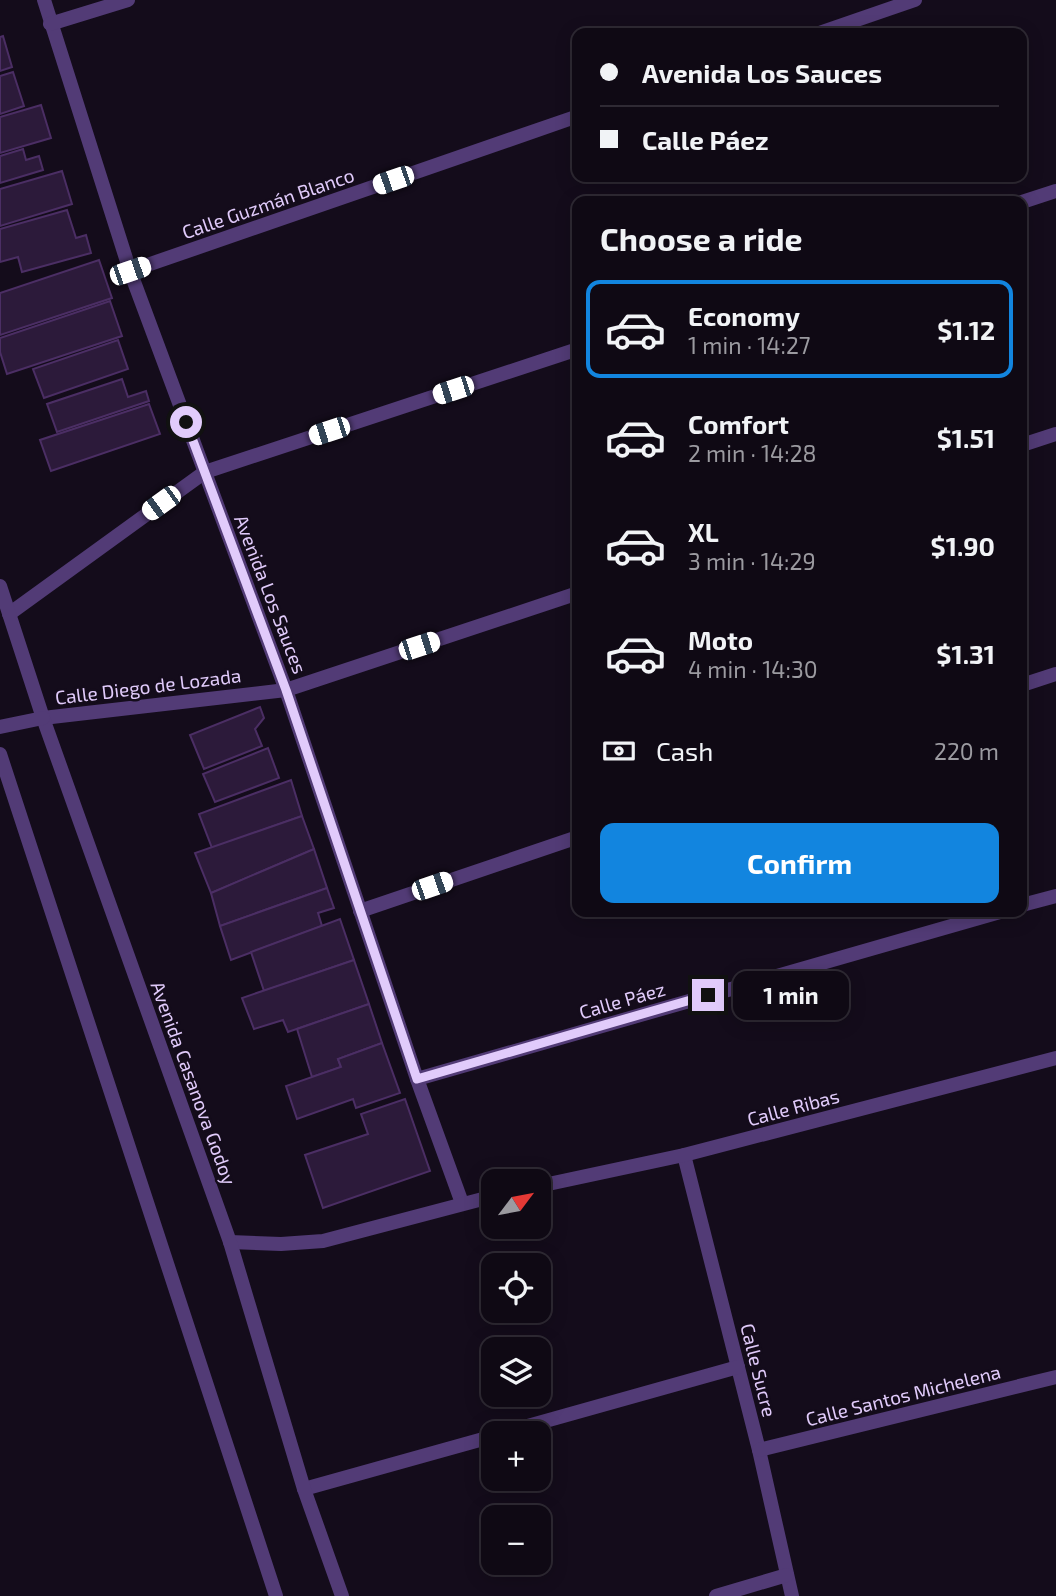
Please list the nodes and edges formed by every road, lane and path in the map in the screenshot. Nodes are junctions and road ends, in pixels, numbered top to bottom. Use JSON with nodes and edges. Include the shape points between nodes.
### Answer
{"nodes":[{"id":1,"x":44,"y":0,"type":"edge"},
{"id":2,"x":128,"y":0,"type":"edge"},
{"id":3,"x":915,"y":0,"type":"edge"},
{"id":4,"x":50,"y":24,"type":"junction"},
{"id":5,"x":833,"y":28,"type":"edge"},
{"id":6,"x":572,"y":119,"type":"edge"},
{"id":7,"x":1056,"y":191,"type":"edge"},
{"id":8,"x":1027,"y":200,"type":"edge"},
{"id":9,"x":130,"y":271,"type":"junction"},
{"id":10,"x":572,"y":351,"type":"edge"},
{"id":11,"x":1056,"y":434,"type":"edge"},
{"id":12,"x":1027,"y":443,"type":"edge"},
{"id":13,"x":205,"y":472,"type":"junction"},
{"id":14,"x":0,"y":586,"type":"edge"},
{"id":15,"x":572,"y":595,"type":"edge"},
{"id":16,"x":5,"y":617,"type":"edge"},
{"id":17,"x":1056,"y":674,"type":"edge"},
{"id":18,"x":1027,"y":683,"type":"edge"},
{"id":19,"x":286,"y":690,"type":"junction"},
{"id":20,"x":43,"y":718,"type":"junction"},
{"id":21,"x":0,"y":727,"type":"edge"},
{"id":22,"x":0,"y":754,"type":"edge"},
{"id":23,"x":572,"y":839,"type":"edge"},
{"id":24,"x":1056,"y":896,"type":"edge"},
{"id":25,"x":1027,"y":904,"type":"edge"},
{"id":26,"x":360,"y":911,"type":"junction"},
{"id":27,"x":983,"y":917,"type":"edge"},
{"id":28,"x":1056,"y":1058,"type":"edge"},
{"id":29,"x":417,"y":1079,"type":"junction"},
{"id":30,"x":684,"y":1155,"type":"junction"},
{"id":31,"x":551,"y":1183,"type":"edge"},
{"id":32,"x":481,"y":1199,"type":"edge"},
{"id":33,"x":463,"y":1203,"type":"junction"},
{"id":34,"x":230,"y":1242,"type":"junction"},
{"id":35,"x":738,"y":1367,"type":"junction"},
{"id":36,"x":1056,"y":1377,"type":"edge"},
{"id":37,"x":546,"y":1421,"type":"edge"},
{"id":38,"x":481,"y":1440,"type":"edge"},
{"id":39,"x":759,"y":1450,"type":"junction"},
{"id":40,"x":304,"y":1489,"type":"junction"},
{"id":41,"x":787,"y":1575,"type":"junction"},
{"id":42,"x":276,"y":1596,"type":"edge"},
{"id":43,"x":342,"y":1596,"type":"edge"},
{"id":44,"x":716,"y":1596,"type":"edge"},
{"id":45,"x":792,"y":1596,"type":"edge"}],
"edges":[{"from":1,"to":4,"type":"street","name":"Avenida Los Sauces"},
{"from":2,"to":4,"type":"street"},
{"from":3,"to":5,"type":"street"},
{"from":4,"to":9,"type":"street","name":"Avenida Los Sauces"},
{"from":6,"to":9,"type":"street","name":"Calle Guzmán Blanco"},
{"from":7,"to":8,"type":"street"},
{"from":9,"to":13,"type":"street","name":"Avenida Los Sauces"},
{"from":10,"to":13,"type":"street"},
{"from":11,"to":12,"type":"street"},
{"from":13,"to":16,"type":"street"},
{"from":13,"to":19,"type":"street","name":"Avenida Los Sauces"},
{"from":14,"to":16,"type":"street","name":"Avenida Casanova Godoy"},
{"from":15,"to":19,"type":"street","name":"Calle Diego de Lozada"},
{"from":16,"to":20,"type":"street","name":"Avenida Casanova Godoy"},
{"from":17,"to":18,"type":"street"},
{"from":19,"to":20,"type":"street","name":"Calle Diego de Lozada"},
{"from":19,"to":26,"type":"street","name":"Avenida Los Sauces"},
{"from":20,"to":21,"type":"street","name":"Calle Diego de Lozada"},
{"from":20,"to":34,"type":"street","name":"Avenida Casanova Godoy"},
{"from":22,"to":42,"type":"street"},
{"from":23,"to":26,"type":"street"},
{"from":24,"to":25,"type":"street"},
{"from":26,"to":29,"type":"street","name":"Avenida Los Sauces"},
{"from":27,"to":29,"type":"street","name":"Calle Páez"},
{"from":28,"to":30,"type":"street","name":"Calle Ribas"},
{"from":29,"to":33,"type":"street","name":"Avenida Los Sauces"},
{"from":30,"to":31,"type":"street","name":"Calle Ribas"},
{"from":30,"to":35,"type":"street","name":"Calle Sucre"},
{"from":32,"to":33,"type":"street"},
{"from":33,"to":34,"type":"street","via":[[323,1241]]},
{"from":34,"to":40,"type":"street","name":"Avenida Casanova Godoy"},
{"from":35,"to":37,"type":"street"},
{"from":35,"to":39,"type":"street","name":"Calle Sucre"},
{"from":36,"to":39,"type":"street","name":"Calle Santos Michelena"},
{"from":38,"to":40,"type":"street"},
{"from":39,"to":41,"type":"street","name":"Calle Sucre"},
{"from":40,"to":43,"type":"street","name":"Avenida Casanova Godoy"},
{"from":41,"to":44,"type":"street"},
{"from":41,"to":45,"type":"street","name":"Calle Sucre"}]}
